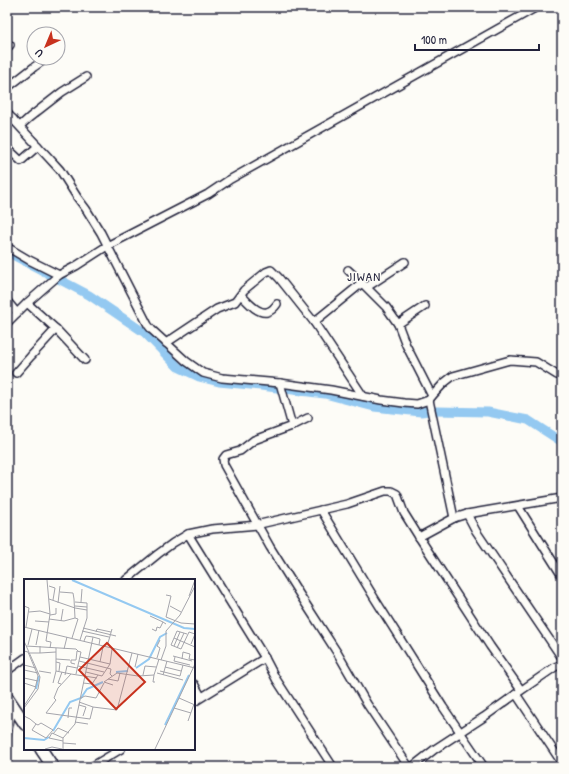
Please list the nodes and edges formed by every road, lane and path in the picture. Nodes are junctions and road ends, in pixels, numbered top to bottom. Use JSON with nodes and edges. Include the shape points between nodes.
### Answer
{"nodes":[{"id":1,"x":537,"y":7,"type":"edge"},
{"id":2,"x":35,"y":66,"type":"edge"},
{"id":3,"x":86,"y":77,"type":"dead end"},
{"id":4,"x":7,"y":88,"type":"edge"},
{"id":5,"x":7,"y":113,"type":"edge"},
{"id":6,"x":13,"y":119,"type":"junction"},
{"id":7,"x":7,"y":125,"type":"edge"},
{"id":8,"x":20,"y":126,"type":"junction"},
{"id":9,"x":38,"y":146,"type":"junction"},
{"id":10,"x":7,"y":148,"type":"edge"},
{"id":11,"x":107,"y":246,"type":"junction"},
{"id":12,"x":7,"y":248,"type":"edge"},
{"id":13,"x":405,"y":262,"type":"dead end"},
{"id":14,"x":348,"y":270,"type":"dead end"},
{"id":15,"x":58,"y":276,"type":"junction"},
{"id":16,"x":364,"y":285,"type":"junction"},
{"id":17,"x":241,"y":295,"type":"junction"},
{"id":18,"x":7,"y":301,"type":"edge"},
{"id":19,"x":27,"y":303,"type":"junction"},
{"id":20,"x":277,"y":304,"type":"dead end"},
{"id":21,"x":425,"y":306,"type":"dead end"},
{"id":22,"x":17,"y":313,"type":"junction"},
{"id":23,"x":314,"y":322,"type":"junction"},
{"id":24,"x":7,"y":323,"type":"edge"},
{"id":25,"x":398,"y":324,"type":"junction"},
{"id":26,"x":56,"y":329,"type":"junction"},
{"id":27,"x":166,"y":343,"type":"junction"},
{"id":28,"x":84,"y":360,"type":"dead end"},
{"id":29,"x":16,"y":373,"type":"dead end"},
{"id":30,"x":562,"y":376,"type":"edge"},
{"id":31,"x":280,"y":384,"type":"junction"},
{"id":32,"x":363,"y":396,"type":"junction"},
{"id":33,"x":430,"y":398,"type":"junction"},
{"id":34,"x":308,"y":418,"type":"dead end"},
{"id":35,"x":292,"y":426,"type":"junction"},
{"id":36,"x":562,"y":498,"type":"edge"},
{"id":37,"x":518,"y":506,"type":"junction"},
{"id":38,"x":322,"y":510,"type":"junction"},
{"id":39,"x":467,"y":514,"type":"junction"},
{"id":40,"x":454,"y":518,"type":"junction"},
{"id":41,"x":258,"y":525,"type":"junction"},
{"id":42,"x":188,"y":534,"type":"junction"},
{"id":43,"x":419,"y":536,"type":"junction"},
{"id":44,"x":562,"y":576,"type":"edge"},
{"id":45,"x":127,"y":579,"type":"edge"},
{"id":46,"x":265,"y":658,"type":"junction"},
{"id":47,"x":562,"y":658,"type":"edge"},
{"id":48,"x":24,"y":659,"type":"edge"},
{"id":49,"x":562,"y":664,"type":"edge"},
{"id":50,"x":7,"y":671,"type":"edge"},
{"id":51,"x":195,"y":686,"type":"edge"},
{"id":52,"x":518,"y":692,"type":"junction"},
{"id":53,"x":202,"y":696,"type":"junction"},
{"id":54,"x":195,"y":701,"type":"edge"},
{"id":55,"x":10,"y":702,"type":"edge"},
{"id":56,"x":24,"y":723,"type":"edge"},
{"id":57,"x":460,"y":732,"type":"junction"},
{"id":58,"x":7,"y":734,"type":"edge"},
{"id":59,"x":42,"y":750,"type":"edge"},
{"id":60,"x":119,"y":750,"type":"edge"},
{"id":61,"x":562,"y":763,"type":"edge"},
{"id":62,"x":53,"y":767,"type":"edge"},
{"id":63,"x":91,"y":767,"type":"edge"},
{"id":64,"x":333,"y":767,"type":"edge"},
{"id":65,"x":410,"y":767,"type":"edge"},
{"id":66,"x":484,"y":767,"type":"edge"}],
"edges":[{"from":1,"to":11,"type":"street","via":[[208,194]]},
{"from":2,"to":4,"type":"street"},
{"from":3,"to":8,"type":"street","via":[[62,92]]},
{"from":5,"to":6,"type":"street"},
{"from":6,"to":7,"type":"street"},
{"from":6,"to":8,"type":"street"},
{"from":8,"to":9,"type":"street"},
{"from":9,"to":10,"type":"street","via":[[22,161]]},
{"from":9,"to":11,"type":"street","via":[[60,170]]},
{"from":11,"to":15,"type":"street"},
{"from":11,"to":27,"type":"street","via":[[144,319]]},
{"from":12,"to":15,"type":"street"},
{"from":13,"to":16,"type":"street"},
{"from":14,"to":16,"type":"street"},
{"from":15,"to":19,"type":"street"},
{"from":16,"to":23,"type":"street"},
{"from":16,"to":25,"type":"street","via":[[386,307]]},
{"from":17,"to":20,"type":"street","via":[[262,312],[271,310]]},
{"from":17,"to":23,"type":"street","via":[[271,270]]},
{"from":17,"to":27,"type":"street","via":[[235,302],[217,309]]},
{"from":18,"to":22,"type":"street"},
{"from":19,"to":22,"type":"street"},
{"from":19,"to":26,"type":"street"},
{"from":21,"to":25,"type":"street"},
{"from":22,"to":24,"type":"street"},
{"from":23,"to":32,"type":"street"},
{"from":25,"to":33,"type":"street"},
{"from":26,"to":28,"type":"street"},
{"from":26,"to":29,"type":"street"},
{"from":27,"to":31,"type":"street","via":[[204,373],[222,378]]},
{"from":30,"to":33,"type":"street","via":[[536,362],[510,360],[453,376]]},
{"from":31,"to":32,"type":"street"},
{"from":31,"to":35,"type":"street"},
{"from":32,"to":33,"type":"street","via":[[417,404]]},
{"from":33,"to":40,"type":"street"},
{"from":34,"to":35,"type":"street"},
{"from":35,"to":41,"type":"street","via":[[254,440],[240,451],[226,455],[223,459]]},
{"from":36,"to":37,"type":"street"},
{"from":37,"to":39,"type":"street"},
{"from":37,"to":44,"type":"street"},
{"from":38,"to":41,"type":"street"},
{"from":38,"to":43,"type":"street","via":[[391,491],[397,494],[404,513]]},
{"from":38,"to":57,"type":"street","via":[[442,707]]},
{"from":39,"to":40,"type":"street"},
{"from":39,"to":47,"type":"street"},
{"from":40,"to":43,"type":"street"},
{"from":41,"to":42,"type":"street"},
{"from":41,"to":65,"type":"street","via":[[367,704]]},
{"from":42,"to":45,"type":"street"},
{"from":42,"to":46,"type":"street"},
{"from":43,"to":52,"type":"street"},
{"from":46,"to":53,"type":"street"},
{"from":46,"to":64,"type":"street"},
{"from":48,"to":50,"type":"street"},
{"from":49,"to":52,"type":"street"},
{"from":51,"to":53,"type":"street"},
{"from":52,"to":57,"type":"street"},
{"from":52,"to":61,"type":"street"},
{"from":53,"to":54,"type":"street"},
{"from":55,"to":56,"type":"highway"},
{"from":55,"to":58,"type":"street"},
{"from":57,"to":65,"type":"street"},
{"from":57,"to":66,"type":"street"},
{"from":59,"to":62,"type":"highway"},
{"from":60,"to":63,"type":"street"}]}
